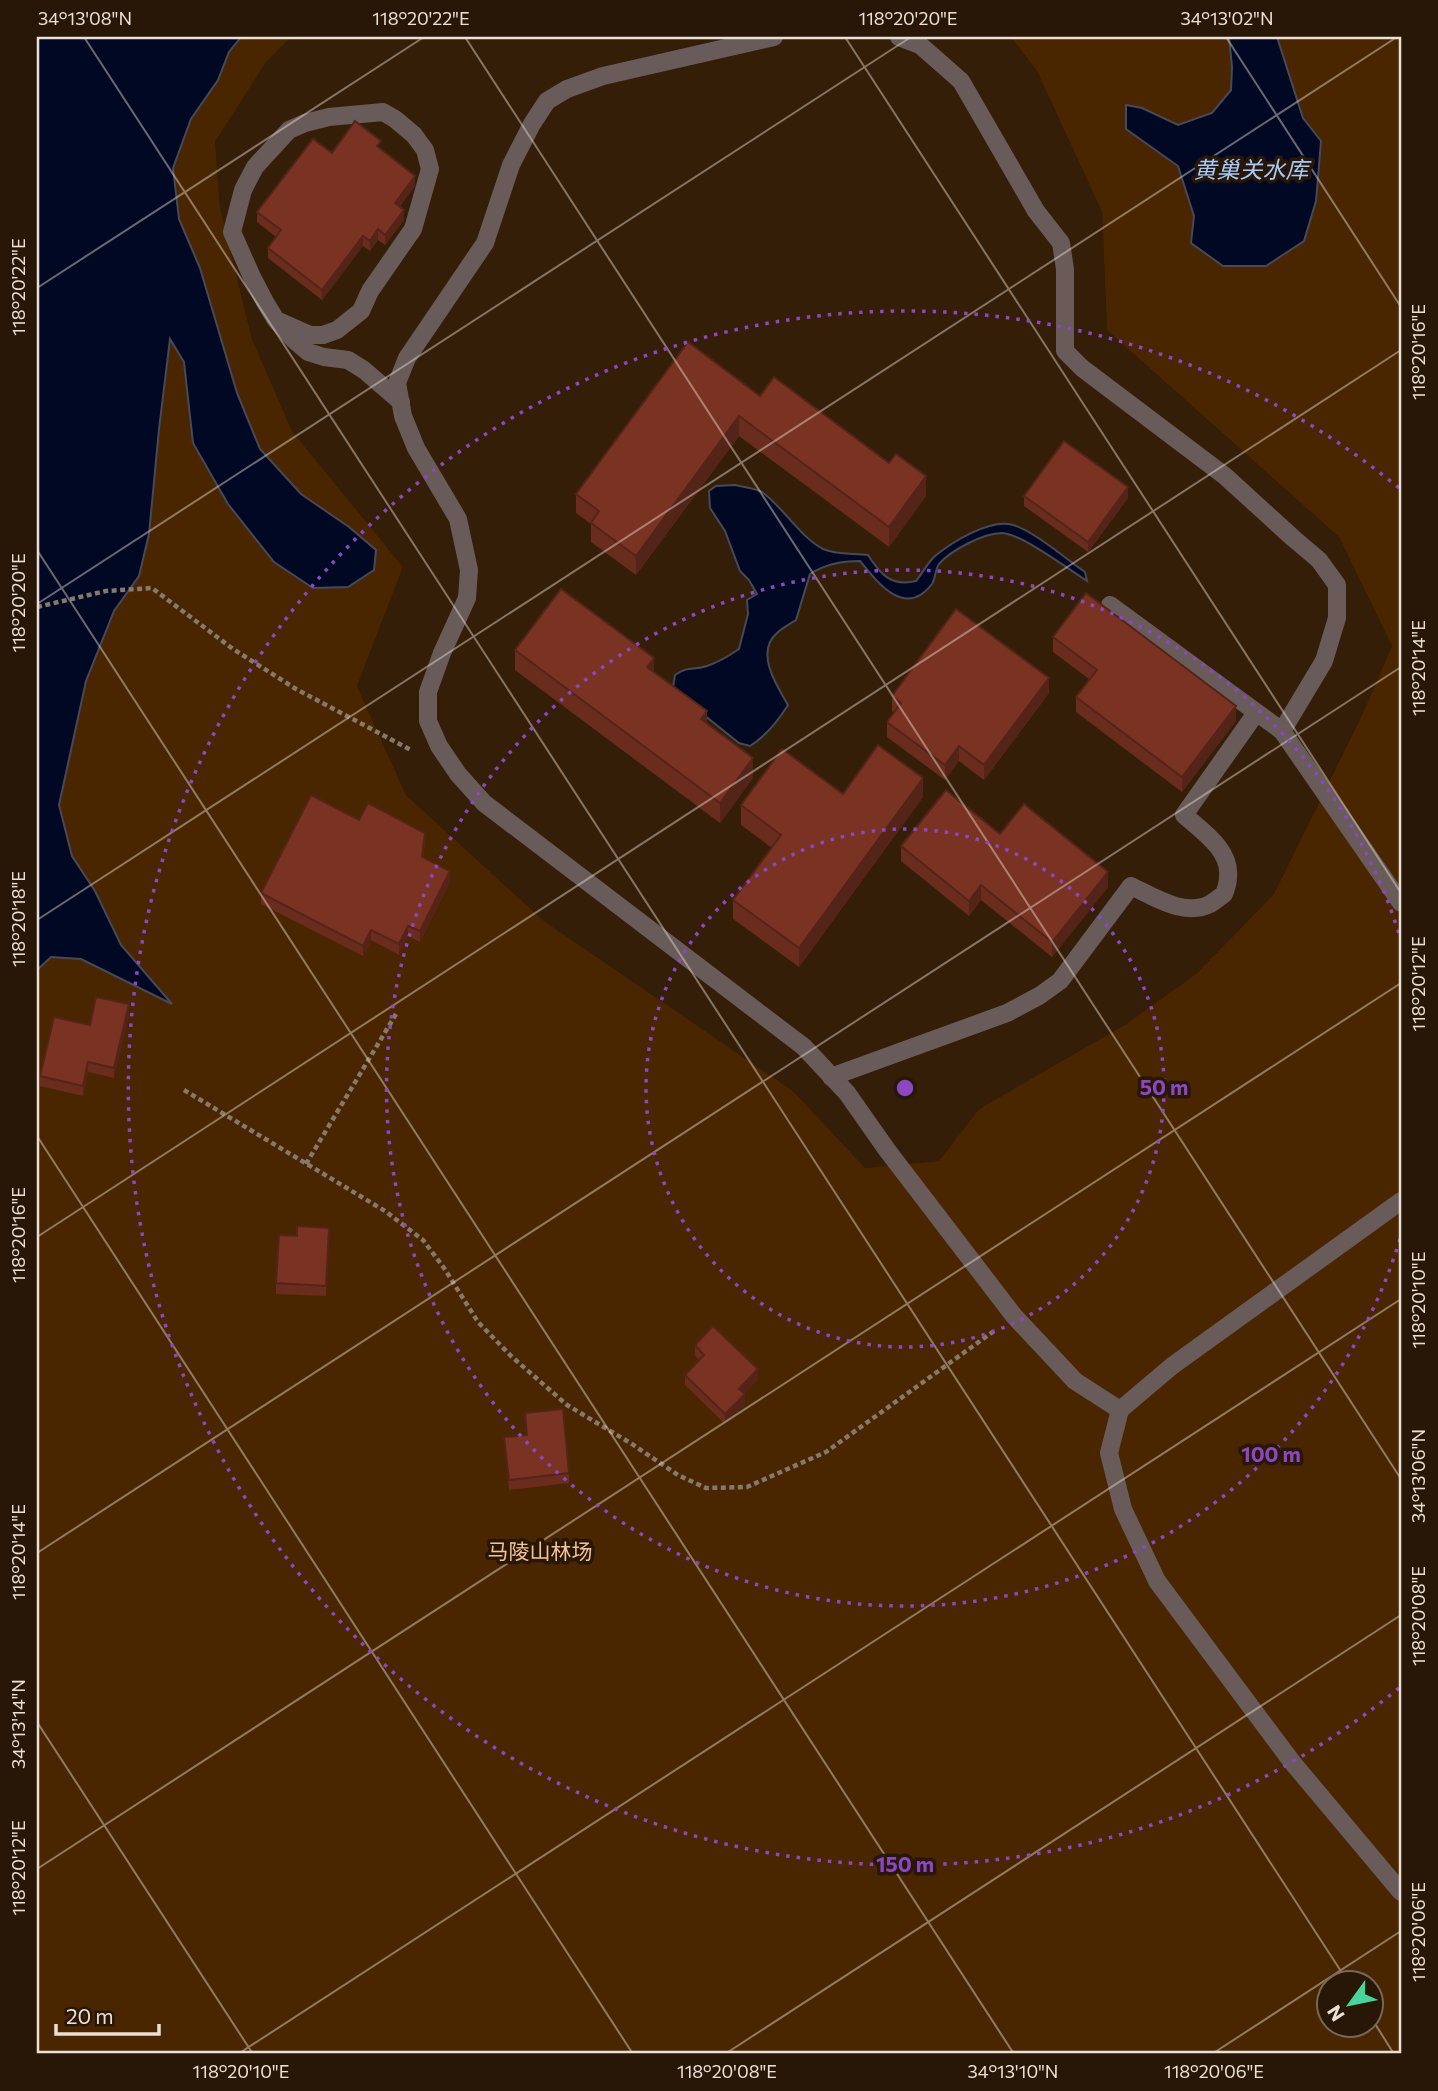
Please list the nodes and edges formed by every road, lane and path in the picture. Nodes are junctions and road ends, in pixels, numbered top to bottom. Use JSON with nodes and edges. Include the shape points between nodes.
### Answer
{"nodes":[{"id":1,"x":774,"y":37,"type":"edge"},
{"id":2,"x":899,"y":37,"type":"edge"},
{"id":3,"x":276,"y":320,"type":"junction"},
{"id":4,"x":401,"y":402,"type":"junction"},
{"id":5,"x":1110,"y":605,"type":"dead end"},
{"id":6,"x":37,"y":607,"type":"edge"},
{"id":7,"x":1256,"y":713,"type":"junction"},
{"id":8,"x":1282,"y":731,"type":"junction"},
{"id":9,"x":412,"y":750,"type":"dead end"},
{"id":10,"x":1401,"y":903,"type":"edge"},
{"id":11,"x":397,"y":1014,"type":"dead end"},
{"id":12,"x":831,"y":1077,"type":"junction"},
{"id":13,"x":184,"y":1090,"type":"dead end"},
{"id":14,"x":306,"y":1164,"type":"junction"},
{"id":15,"x":1401,"y":1201,"type":"edge"},
{"id":16,"x":1014,"y":1316,"type":"junction"},
{"id":17,"x":1120,"y":1410,"type":"junction"},
{"id":18,"x":1401,"y":1892,"type":"edge"}],
"edges":[{"from":1,"to":4,"type":"street","via":[[603,76],[547,101],[511,165],[485,243],[407,358],[397,383]]},
{"from":2,"to":8,"type":"street","via":[[920,45],[961,80],[1036,211],[1061,243],[1065,351],[1225,476],[1319,560],[1337,585],[1337,618],[1324,661]]},
{"from":3,"to":3,"type":"street","via":[[232,232],[243,190],[255,167],[289,130],[305,123],[383,112],[396,119],[425,150],[430,169],[413,229],[361,311],[337,330],[310,335]]},
{"from":3,"to":4,"type":"street","via":[[308,352],[348,359]]},
{"from":4,"to":12,"type":"street","via":[[416,448],[458,519],[468,570],[467,598],[428,692],[428,720],[439,746],[484,803],[804,1047]]},
{"from":5,"to":7,"type":"street"},
{"from":6,"to":9,"type":"path","via":[[106,591],[152,588],[296,689]]},
{"from":7,"to":8,"type":"street"},
{"from":7,"to":12,"type":"street","via":[[1184,815],[1224,856],[1229,875],[1224,894],[1209,905],[1186,908],[1131,886],[1060,981],[1039,996],[1007,1013]]},
{"from":8,"to":10,"type":"street"},
{"from":11,"to":14,"type":"path"},
{"from":12,"to":16,"type":"street"},
{"from":13,"to":14,"type":"path"},
{"from":14,"to":16,"type":"path","via":[[423,1240],[478,1322],[567,1405],[706,1489],[747,1487],[826,1452]]},
{"from":15,"to":17,"type":"street","via":[[1172,1366]]},
{"from":16,"to":17,"type":"street","via":[[1075,1381]]},
{"from":17,"to":18,"type":"street","via":[[1109,1453],[1123,1509],[1157,1581],[1292,1762]]}]}
